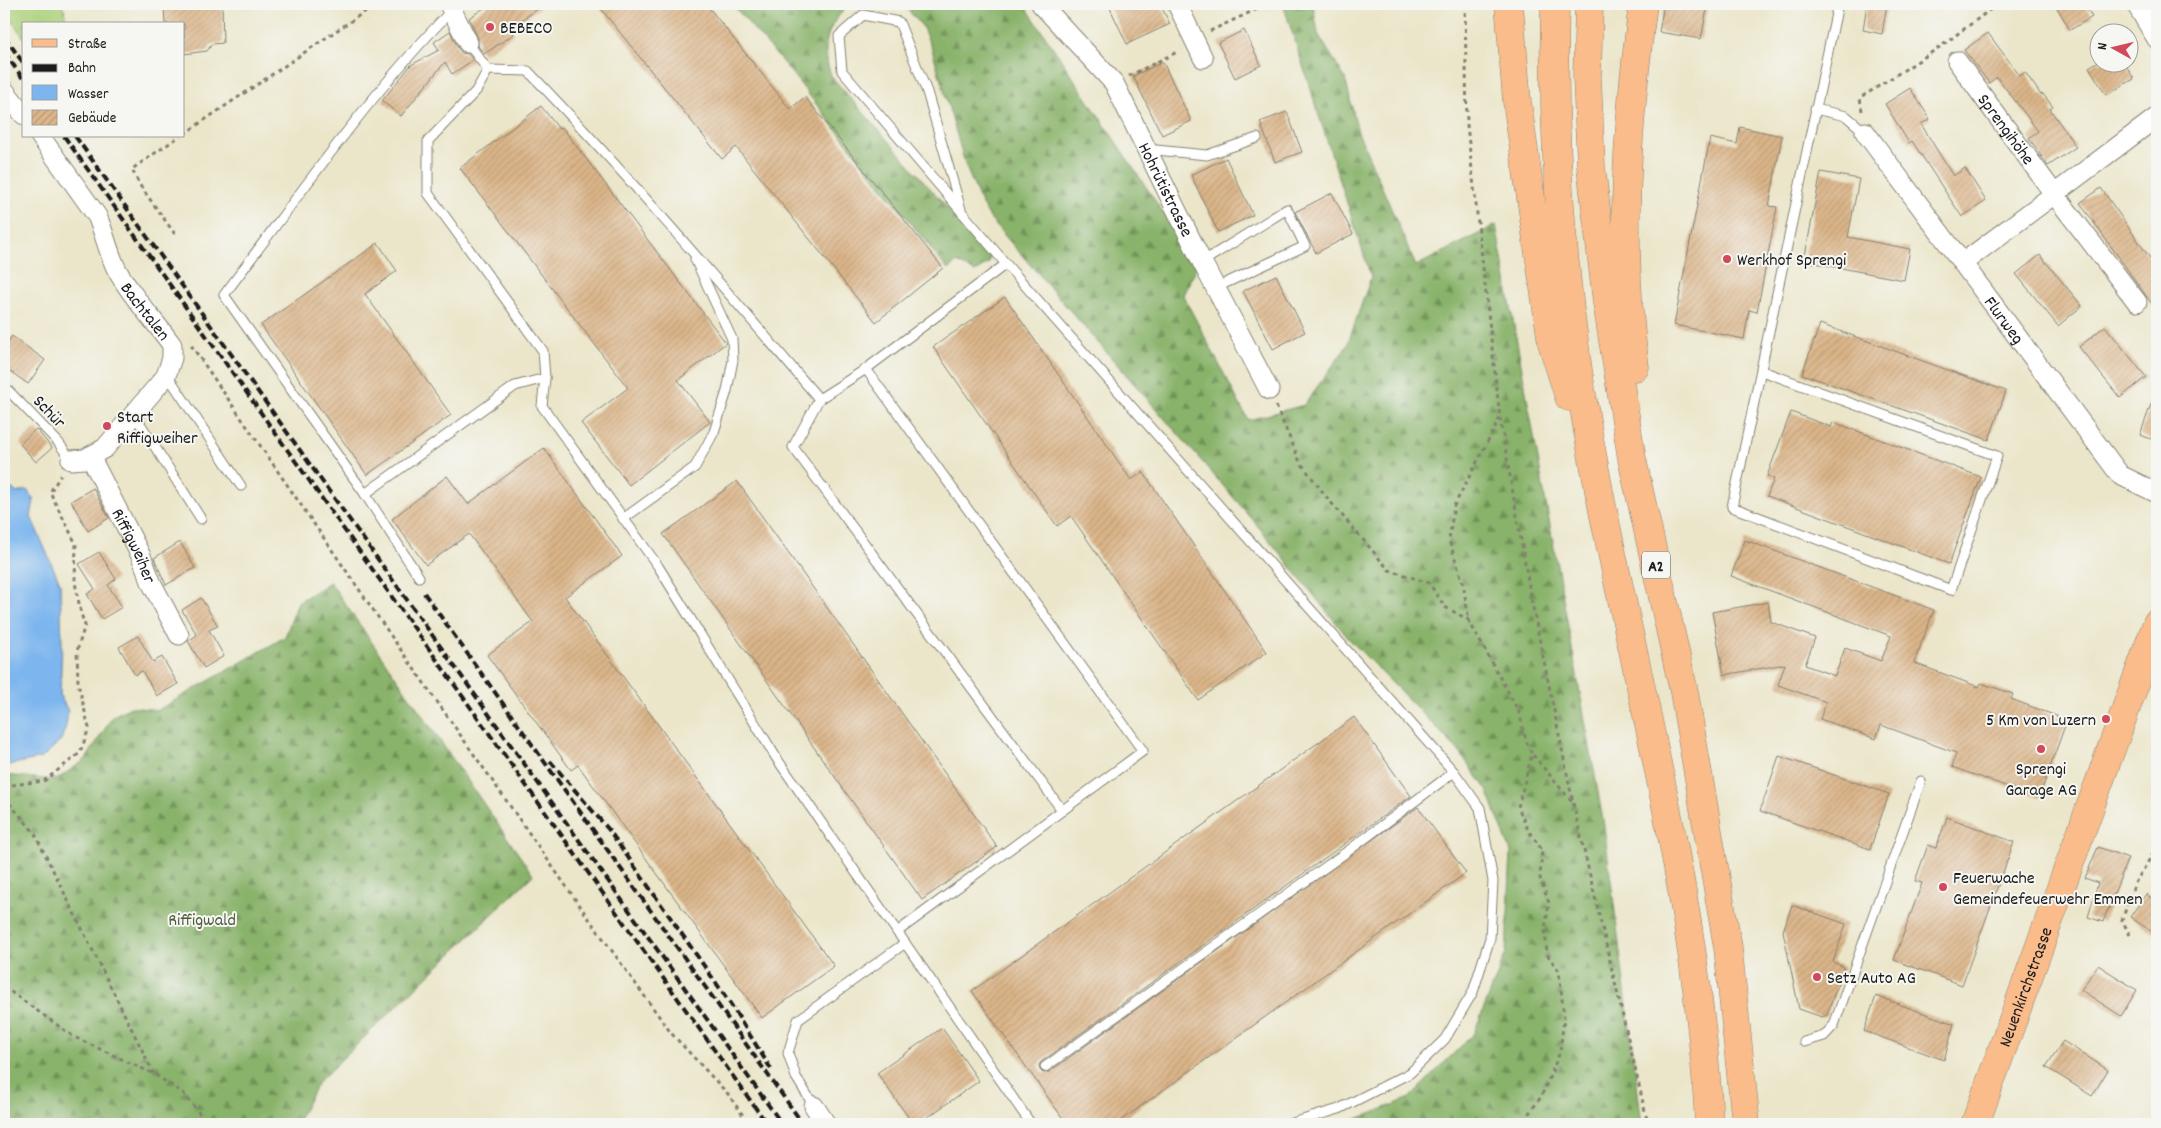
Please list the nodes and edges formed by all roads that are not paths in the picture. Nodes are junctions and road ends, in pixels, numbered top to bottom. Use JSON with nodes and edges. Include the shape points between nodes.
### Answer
{"nodes":[{"id":1,"x":1041,"y":4,"type":"edge"},
{"id":2,"x":1177,"y":4,"type":"edge"},
{"id":3,"x":1509,"y":4,"type":"edge"},
{"id":4,"x":1555,"y":4,"type":"edge"},
{"id":5,"x":1589,"y":4,"type":"edge"},
{"id":6,"x":1643,"y":4,"type":"edge"},
{"id":7,"x":1838,"y":4,"type":"edge"},
{"id":8,"x":2136,"y":4,"type":"edge"},
{"id":9,"x":450,"y":7,"type":"edge"},
{"id":10,"x":2157,"y":39,"type":"edge"},
{"id":11,"x":468,"y":43,"type":"joint"},
{"id":12,"x":1198,"y":47,"type":"road end"},
{"id":13,"x":1957,"y":61,"type":"dead end"},
{"id":14,"x":488,"y":70,"type":"junction"},
{"id":15,"x":4,"y":90,"type":"edge"},
{"id":16,"x":1815,"y":110,"type":"junction"},
{"id":17,"x":22,"y":113,"type":"edge"},
{"id":18,"x":2157,"y":117,"type":"edge"},
{"id":19,"x":1865,"y":132,"type":"joint"},
{"id":20,"x":41,"y":138,"type":"edge"},
{"id":21,"x":1257,"y":138,"type":"dead end"},
{"id":22,"x":1148,"y":155,"type":"junction"},
{"id":23,"x":2055,"y":196,"type":"junction"},
{"id":24,"x":962,"y":212,"type":"junction"},
{"id":25,"x":690,"y":247,"type":"junction"},
{"id":26,"x":1202,"y":262,"type":"junction"},
{"id":27,"x":1964,"y":262,"type":"junction"},
{"id":28,"x":1006,"y":264,"type":"junction"},
{"id":29,"x":1215,"y":288,"type":"junction"},
{"id":30,"x":2136,"y":302,"type":"dead end"},
{"id":31,"x":866,"y":369,"type":"junction"},
{"id":32,"x":1762,"y":371,"type":"junction"},
{"id":33,"x":166,"y":376,"type":"junction"},
{"id":34,"x":545,"y":378,"type":"junction"},
{"id":35,"x":4,"y":386,"type":"edge"},
{"id":36,"x":1269,"y":390,"type":"road end"},
{"id":37,"x":819,"y":399,"type":"junction"},
{"id":38,"x":134,"y":414,"type":"junction"},
{"id":39,"x":90,"y":456,"type":"junction"},
{"id":40,"x":71,"y":460,"type":"joint"},
{"id":41,"x":241,"y":486,"type":"dead end"},
{"id":42,"x":1598,"y":488,"type":"junction"},
{"id":43,"x":2157,"y":493,"type":"edge"},
{"id":44,"x":365,"y":494,"type":"junction"},
{"id":45,"x":201,"y":519,"type":"dead end"},
{"id":46,"x":624,"y":519,"type":"junction"},
{"id":47,"x":419,"y":578,"type":"dead end"},
{"id":48,"x":2157,"y":623,"type":"edge"},
{"id":49,"x":179,"y":635,"type":"dead end"},
{"id":50,"x":1684,"y":692,"type":"junction"},
{"id":51,"x":1454,"y":772,"type":"junction"},
{"id":52,"x":1921,"y":781,"type":"dead end"},
{"id":53,"x":1062,"y":810,"type":"junction"},
{"id":54,"x":897,"y":932,"type":"junction"},
{"id":55,"x":905,"y":943,"type":"junction"},
{"id":56,"x":1804,"y":1042,"type":"dead end"},
{"id":57,"x":1044,"y":1067,"type":"dead end"},
{"id":58,"x":814,"y":1106,"type":"joint"},
{"id":59,"x":826,"y":1124,"type":"edge"},
{"id":60,"x":1031,"y":1124,"type":"edge"},
{"id":61,"x":1289,"y":1124,"type":"edge"},
{"id":62,"x":1709,"y":1124,"type":"edge"},
{"id":63,"x":1746,"y":1124,"type":"edge"},
{"id":64,"x":1976,"y":1124,"type":"edge"}],
"edges":[{"from":1,"to":22,"type":"street","name":"Hohrütistrasse","via":[[1114,83]]},
{"from":2,"to":12,"type":"street"},
{"from":3,"to":42,"type":"main road","via":[[1517,102],[1552,343]]},
{"from":4,"to":42,"type":"main road","number":"A2","via":[[1553,78],[1559,204],[1574,336]]},
{"from":5,"to":50,"type":"main road","number":"A2","via":[[1587,77],[1591,166],[1607,303],[1632,458]]},
{"from":6,"to":50,"type":"main road","via":[[1625,198],[1628,301],[1641,415],[1682,631]]},
{"from":7,"to":16,"type":"lane"},
{"from":8,"to":10,"type":"street"},
{"from":9,"to":11,"type":"street"},
{"from":9,"to":44,"type":"lane","via":[[346,133],[224,295]]},
{"from":11,"to":14,"type":"lane"},
{"from":13,"to":23,"type":"street","name":"Sprengihöhe"},
{"from":14,"to":25,"type":"lane","via":[[528,71]]},
{"from":14,"to":34,"type":"lane","via":[[476,91],[428,141],[428,193],[543,351]]},
{"from":15,"to":17,"type":"street"},
{"from":16,"to":19,"type":"lane","via":[[1846,116]]},
{"from":16,"to":32,"type":"lane"},
{"from":18,"to":23,"type":"street"},
{"from":19,"to":27,"type":"street","name":"Flurweg"},
{"from":20,"to":33,"type":"street","name":"Bachtalen","via":[[97,216],[118,272],[172,345]]},
{"from":21,"to":22,"type":"lane","via":[[1207,155],[1156,150]]},
{"from":22,"to":26,"type":"street","name":"Hohrütistrasse"},
{"from":23,"to":27,"type":"street"},
{"from":23,"to":30,"type":"street","name":"Sprengihöhe"},
{"from":24,"to":24,"type":"lane","via":[[842,71],[839,36],[863,15],[899,22],[927,92]]},
{"from":24,"to":28,"type":"lane"},
{"from":25,"to":37,"type":"lane"},
{"from":25,"to":46,"type":"lane","via":[[732,339],[733,360],[727,392],[714,432],[695,467]]},
{"from":26,"to":29,"type":"street","name":"Hohrütistrasse"},
{"from":26,"to":29,"type":"lane","via":[[1287,209],[1305,246]]},
{"from":27,"to":43,"type":"street","name":"Flurweg","via":[[2120,474]]},
{"from":28,"to":31,"type":"lane"},
{"from":28,"to":51,"type":"lane"},
{"from":29,"to":36,"type":"street","name":"Hohrütistrasse"},
{"from":31,"to":37,"type":"lane"},
{"from":31,"to":53,"type":"lane","via":[[1143,751]]},
{"from":32,"to":32,"type":"lane","via":[[1732,507],[1951,590],[1997,456]]},
{"from":33,"to":38,"type":"street","name":"Bachtalen"},
{"from":33,"to":41,"type":"lane"},
{"from":34,"to":44,"type":"lane","via":[[515,386]]},
{"from":34,"to":46,"type":"lane","via":[[542,406]]},
{"from":35,"to":40,"type":"lane","name":"Schür"},
{"from":37,"to":53,"type":"lane","via":[[793,447]]},
{"from":38,"to":39,"type":"street","name":"Bachtalen","via":[[105,448]]},
{"from":38,"to":45,"type":"lane"},
{"from":39,"to":40,"type":"street","name":"Bachtalen","via":[[84,460]]},
{"from":39,"to":49,"type":"street","name":"Riffigweiher"},
{"from":42,"to":62,"type":"main road","number":"A2","via":[[1685,905],[1697,990]]},
{"from":44,"to":47,"type":"lane"},
{"from":46,"to":54,"type":"lane","via":[[658,566],[777,759]]},
{"from":48,"to":64,"type":"main road","name":"Neuenkirchstrasse"},
{"from":50,"to":63,"type":"main road","number":"A2","via":[[1728,948]]},
{"from":51,"to":57,"type":"lane"},
{"from":51,"to":61,"type":"lane","via":[[1480,808],[1493,881],[1490,938],[1473,992],[1445,1039],[1410,1073],[1340,1109]]},
{"from":52,"to":56,"type":"lane","via":[[1834,1025],[1824,1036]]},
{"from":53,"to":54,"type":"lane"},
{"from":54,"to":55,"type":"lane"},
{"from":55,"to":58,"type":"lane","via":[[798,1020],[788,1053],[796,1077]]},
{"from":55,"to":60,"type":"lane"},
{"from":58,"to":59,"type":"street"}]}
